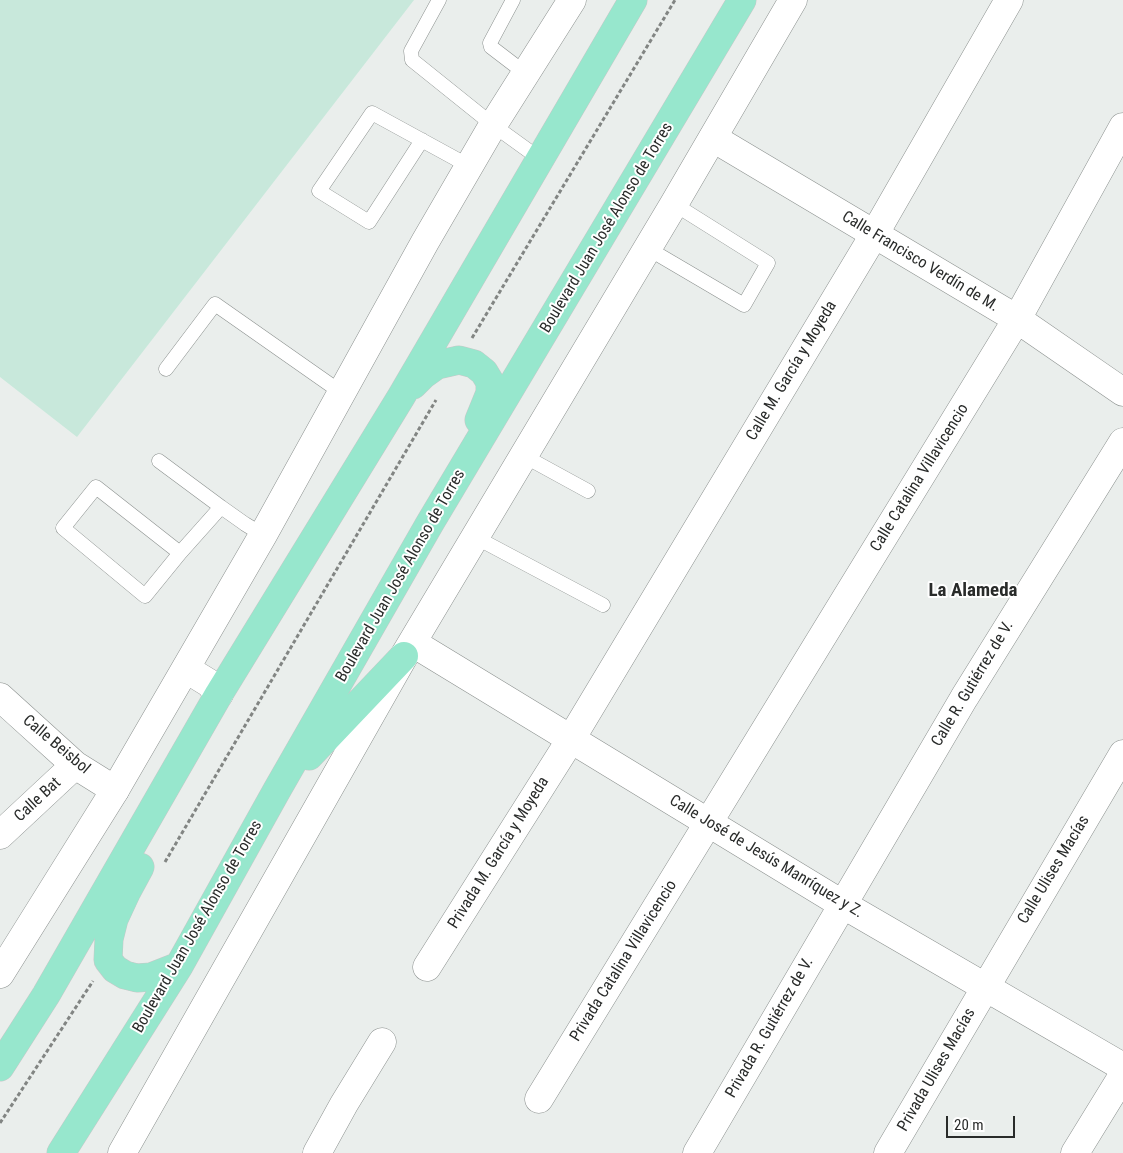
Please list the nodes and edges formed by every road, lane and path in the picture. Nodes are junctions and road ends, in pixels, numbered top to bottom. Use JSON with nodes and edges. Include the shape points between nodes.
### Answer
{"nodes":[{"id":1,"x":439,"y":0,"type":"edge"},
{"id":2,"x":514,"y":0,"type":"edge"},
{"id":3,"x":572,"y":0,"type":"edge"},
{"id":4,"x":633,"y":0,"type":"edge"},
{"id":5,"x":675,"y":0,"type":"edge"},
{"id":6,"x":742,"y":0,"type":"edge"},
{"id":7,"x":793,"y":0,"type":"edge"},
{"id":8,"x":1009,"y":0,"type":"edge"},
{"id":9,"x":525,"y":73,"type":"junction"},
{"id":10,"x":493,"y":125,"type":"junction"},
{"id":11,"x":1123,"y":127,"type":"edge"},
{"id":12,"x":713,"y":138,"type":"junction"},
{"id":13,"x":422,"y":140,"type":"junction"},
{"id":14,"x":540,"y":159,"type":"junction"},
{"id":15,"x":469,"y":166,"type":"junction"},
{"id":16,"x":674,"y":204,"type":"junction"},
{"id":17,"x":874,"y":234,"type":"junction"},
{"id":18,"x":647,"y":248,"type":"junction"},
{"id":19,"x":1017,"y":319,"type":"junction"},
{"id":20,"x":459,"y":360,"type":"junction"},
{"id":21,"x":166,"y":369,"type":"dead end"},
{"id":22,"x":1123,"y":392,"type":"edge"},
{"id":23,"x":342,"y":393,"type":"junction"},
{"id":24,"x":439,"y":394,"type":"dead end"},
{"id":25,"x":401,"y":397,"type":"junction"},
{"id":26,"x":1123,"y":442,"type":"edge"},
{"id":27,"x":524,"y":456,"type":"junction"},
{"id":28,"x":159,"y":461,"type":"dead end"},
{"id":29,"x":588,"y":492,"type":"dead end"},
{"id":30,"x":221,"y":507,"type":"junction"},
{"id":31,"x":430,"y":523,"type":"junction"},
{"id":32,"x":263,"y":535,"type":"junction"},
{"id":33,"x":475,"y":537,"type":"junction"},
{"id":34,"x":180,"y":553,"type":"junction"},
{"id":35,"x":603,"y":605,"type":"dead end"},
{"id":36,"x":408,"y":649,"type":"junction"},
{"id":37,"x":184,"y":672,"type":"junction"},
{"id":38,"x":220,"y":694,"type":"junction"},
{"id":39,"x":0,"y":696,"type":"edge"},
{"id":40,"x":571,"y":739,"type":"junction"},
{"id":41,"x":1123,"y":754,"type":"edge"},
{"id":42,"x":76,"y":765,"type":"junction"},
{"id":43,"x":115,"y":790,"type":"junction"},
{"id":44,"x":277,"y":790,"type":"junction"},
{"id":45,"x":708,"y":823,"type":"junction"},
{"id":46,"x":0,"y":835,"type":"edge"},
{"id":47,"x":163,"y":865,"type":"dead end"},
{"id":48,"x":842,"y":904,"type":"junction"},
{"id":49,"x":108,"y":960,"type":"junction"},
{"id":50,"x":179,"y":966,"type":"junction"},
{"id":51,"x":427,"y":967,"type":"dead end"},
{"id":52,"x":0,"y":974,"type":"edge"},
{"id":53,"x":986,"y":986,"type":"junction"},
{"id":54,"x":382,"y":1042,"type":"dead end"},
{"id":55,"x":1123,"y":1066,"type":"edge"},
{"id":56,"x":0,"y":1067,"type":"edge"},
{"id":57,"x":1123,"y":1076,"type":"edge"},
{"id":58,"x":539,"y":1098,"type":"dead end"},
{"id":59,"x":0,"y":1123,"type":"edge"},
{"id":60,"x":61,"y":1153,"type":"edge"},
{"id":61,"x":122,"y":1153,"type":"edge"},
{"id":62,"x":317,"y":1153,"type":"edge"},
{"id":63,"x":697,"y":1153,"type":"edge"},
{"id":64,"x":888,"y":1153,"type":"edge"},
{"id":65,"x":1075,"y":1153,"type":"edge"}],
"edges":[{"from":1,"to":10,"type":"lane","via":[[410,51],[412,60]]},
{"from":2,"to":9,"type":"lane","via":[[490,43]]},
{"from":3,"to":9,"type":"street"},
{"from":4,"to":14,"type":"main road"},
{"from":5,"to":20,"type":"path"},
{"from":6,"to":31,"type":"main road","name":"Boulevard Juan José Alonso de Torres"},
{"from":7,"to":12,"type":"street"},
{"from":8,"to":17,"type":"street","name":"Calle M. García y Moyeda"},
{"from":9,"to":10,"type":"street"},
{"from":10,"to":14,"type":"lane"},
{"from":10,"to":15,"type":"street"},
{"from":11,"to":19,"type":"street","name":"Calle Catalina Villavicencio"},
{"from":12,"to":16,"type":"street"},
{"from":12,"to":17,"type":"street","name":"Calle Francisco Verdín de M."},
{"from":13,"to":13,"type":"lane","via":[[372,113],[319,191],[370,222]]},
{"from":13,"to":15,"type":"lane"},
{"from":14,"to":25,"type":"main road"},
{"from":15,"to":23,"type":"street"},
{"from":16,"to":18,"type":"street"},
{"from":16,"to":18,"type":"lane","via":[[768,263],[744,305]]},
{"from":17,"to":19,"type":"street","name":"Calle Francisco Verdín de M."},
{"from":17,"to":40,"type":"street","name":"Calle M. García y Moyeda"},
{"from":18,"to":27,"type":"street"},
{"from":19,"to":22,"type":"street","name":"Calle Francisco Verdín de M."},
{"from":19,"to":45,"type":"street","name":"Calle Catalina Villavicencio"},
{"from":20,"to":25,"type":"main road","via":[[437,365]]},
{"from":20,"to":31,"type":"main road","via":[[474,364],[484,372],[490,382],[490,393]]},
{"from":21,"to":23,"type":"lane","via":[[215,304]]},
{"from":23,"to":32,"type":"street"},
{"from":24,"to":47,"type":"path"},
{"from":25,"to":38,"type":"main road"},
{"from":26,"to":48,"type":"street","name":"Calle R. Gutiérrez de V.","via":[[964,698]]},
{"from":27,"to":29,"type":"lane"},
{"from":27,"to":33,"type":"street"},
{"from":28,"to":30,"type":"lane"},
{"from":30,"to":32,"type":"lane"},
{"from":30,"to":34,"type":"lane"},
{"from":31,"to":44,"type":"main road","name":"Boulevard Juan José Alonso de Torres"},
{"from":32,"to":37,"type":"street"},
{"from":33,"to":35,"type":"lane"},
{"from":33,"to":36,"type":"street"},
{"from":34,"to":34,"type":"lane","via":[[145,596],[63,528],[96,487]]},
{"from":36,"to":40,"type":"street","name":"Calle José de Jesús Manríquez y Z."},
{"from":36,"to":44,"type":"main road"},
{"from":36,"to":61,"type":"street"},
{"from":37,"to":38,"type":"street","via":[[196,675]]},
{"from":37,"to":43,"type":"street"},
{"from":38,"to":49,"type":"main road","via":[[207,737],[114,919],[108,940]]},
{"from":38,"to":56,"type":"main road","via":[[46,995]]},
{"from":39,"to":42,"type":"street","name":"Calle Beisbol"},
{"from":40,"to":45,"type":"street","name":"Calle José de Jesús Manríquez y Z."},
{"from":40,"to":51,"type":"street","name":"Privada M. García y Moyeda"},
{"from":41,"to":53,"type":"street","name":"Calle Ulises Macías"},
{"from":42,"to":43,"type":"street","name":"Calle Beisbol"},
{"from":42,"to":46,"type":"street","name":"Calle Bat"},
{"from":43,"to":52,"type":"street"},
{"from":44,"to":50,"type":"main road","name":"Boulevard Juan José Alonso de Torres"},
{"from":45,"to":48,"type":"street","name":"Calle José de Jesús Manríquez y Z."},
{"from":45,"to":58,"type":"street","name":"Privada Catalina Villavicencio"},
{"from":48,"to":53,"type":"street","name":"Calle José de Jesús Manríquez y Z."},
{"from":48,"to":63,"type":"street","name":"Privada R. Gutiérrez de V."},
{"from":49,"to":50,"type":"main road","via":[[125,976],[137,978],[151,977]]},
{"from":49,"to":59,"type":"path"},
{"from":50,"to":60,"type":"main road","name":"Boulevard Juan José Alonso de Torres"},
{"from":53,"to":55,"type":"street","name":"Calle José de Jesús Manríquez y Z."},
{"from":53,"to":64,"type":"street","name":"Privada Ulises Macías"},
{"from":54,"to":62,"type":"street"},
{"from":57,"to":65,"type":"street"}]}
